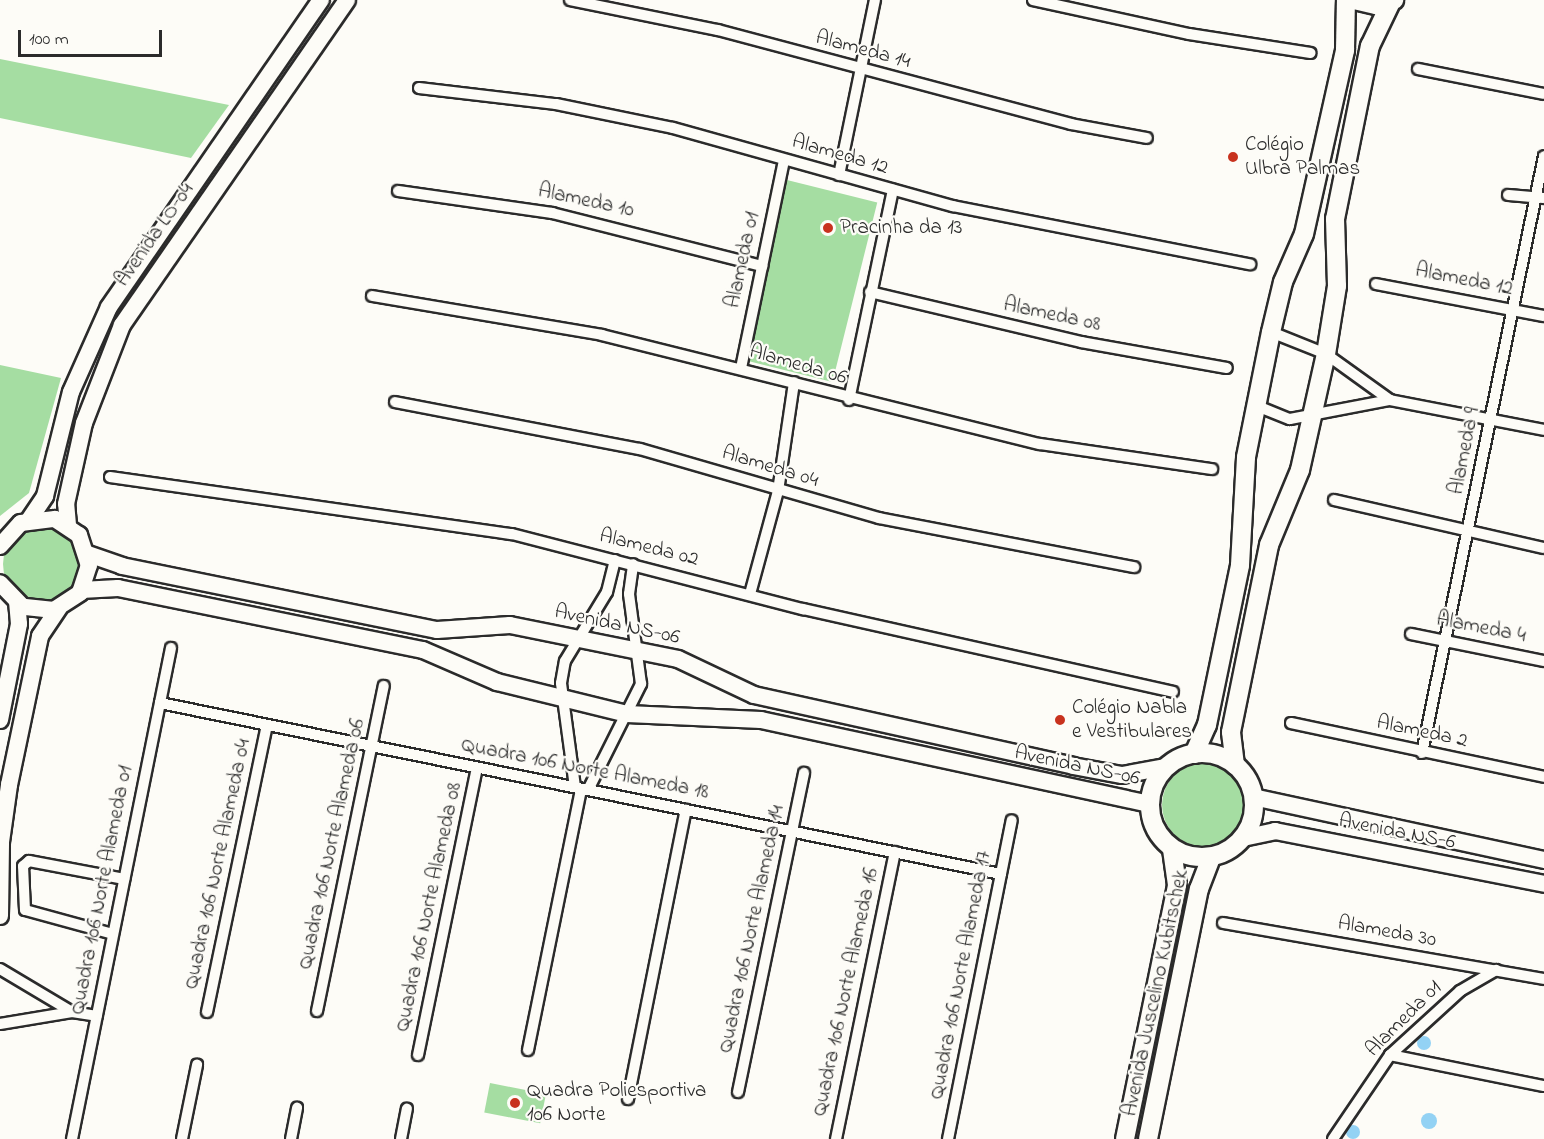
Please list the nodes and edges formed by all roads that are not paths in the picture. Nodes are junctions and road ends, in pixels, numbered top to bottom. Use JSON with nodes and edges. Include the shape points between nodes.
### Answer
{"nodes":[{"id":1,"x":321,"y":0,"type":"edge"},
{"id":2,"x":347,"y":0,"type":"edge"},
{"id":3,"x":570,"y":0,"type":"edge"},
{"id":4,"x":875,"y":0,"type":"edge"},
{"id":5,"x":1033,"y":0,"type":"edge"},
{"id":6,"x":1346,"y":0,"type":"edge"},
{"id":7,"x":1354,"y":0,"type":"edge"},
{"id":8,"x":1393,"y":1,"type":"edge"},
{"id":9,"x":1311,"y":53,"type":"dead end"},
{"id":10,"x":1418,"y":69,"type":"dead end"},
{"id":11,"x":861,"y":70,"type":"junction"},
{"id":12,"x":419,"y":88,"type":"dead end"},
{"id":13,"x":1544,"y":94,"type":"edge"},
{"id":14,"x":1147,"y":138,"type":"dead end"},
{"id":15,"x":1544,"y":156,"type":"edge"},
{"id":16,"x":784,"y":160,"type":"junction"},
{"id":17,"x":840,"y":174,"type":"junction"},
{"id":18,"x":893,"y":190,"type":"junction"},
{"id":19,"x":398,"y":191,"type":"dead end"},
{"id":20,"x":1508,"y":195,"type":"dead end"},
{"id":21,"x":1540,"y":197,"type":"edge"},
{"id":22,"x":1250,"y":264,"type":"dead end"},
{"id":23,"x":762,"y":266,"type":"junction"},
{"id":24,"x":1376,"y":284,"type":"dead end"},
{"id":25,"x":870,"y":292,"type":"junction"},
{"id":26,"x":372,"y":296,"type":"dead end"},
{"id":27,"x":1514,"y":310,"type":"junction"},
{"id":28,"x":1544,"y":316,"type":"edge"},
{"id":29,"x":1271,"y":332,"type":"junction"},
{"id":30,"x":1326,"y":354,"type":"junction"},
{"id":31,"x":741,"y":368,"type":"junction"},
{"id":32,"x":1227,"y":368,"type":"dead end"},
{"id":33,"x":794,"y":382,"type":"junction"},
{"id":34,"x":849,"y":400,"type":"junction"},
{"id":35,"x":1390,"y":400,"type":"junction"},
{"id":36,"x":395,"y":402,"type":"dead end"},
{"id":37,"x":1257,"y":406,"type":"junction"},
{"id":38,"x":1310,"y":417,"type":"junction"},
{"id":39,"x":1491,"y":419,"type":"junction"},
{"id":40,"x":1544,"y":430,"type":"edge"},
{"id":41,"x":1212,"y":469,"type":"dead end"},
{"id":42,"x":110,"y":477,"type":"dead end"},
{"id":43,"x":778,"y":490,"type":"junction"},
{"id":44,"x":1334,"y":500,"type":"dead end"},
{"id":45,"x":29,"y":520,"type":"junction"},
{"id":46,"x":68,"y":525,"type":"junction"},
{"id":47,"x":1469,"y":532,"type":"junction"},
{"id":48,"x":0,"y":546,"type":"edge"},
{"id":49,"x":1544,"y":548,"type":"edge"},
{"id":50,"x":88,"y":554,"type":"junction"},
{"id":51,"x":615,"y":560,"type":"junction"},
{"id":52,"x":633,"y":564,"type":"junction"},
{"id":53,"x":1134,"y":567,"type":"dead end"},
{"id":54,"x":0,"y":583,"type":"edge"},
{"id":55,"x":81,"y":590,"type":"junction"},
{"id":56,"x":750,"y":594,"type":"junction"},
{"id":57,"x":17,"y":603,"type":"junction"},
{"id":58,"x":58,"y":608,"type":"junction"},
{"id":59,"x":1411,"y":634,"type":"dead end"},
{"id":60,"x":575,"y":638,"type":"junction"},
{"id":61,"x":1446,"y":641,"type":"junction"},
{"id":62,"x":171,"y":648,"type":"dead end"},
{"id":63,"x":638,"y":651,"type":"junction"},
{"id":64,"x":1544,"y":661,"type":"edge"},
{"id":65,"x":384,"y":686,"type":"dead end"},
{"id":66,"x":1173,"y":692,"type":"dead end"},
{"id":67,"x":564,"y":701,"type":"junction"},
{"id":68,"x":160,"y":703,"type":"junction"},
{"id":69,"x":627,"y":714,"type":"junction"},
{"id":70,"x":0,"y":720,"type":"edge"},
{"id":71,"x":1292,"y":723,"type":"dead end"},
{"id":72,"x":267,"y":725,"type":"junction"},
{"id":73,"x":372,"y":746,"type":"junction"},
{"id":74,"x":1194,"y":753,"type":"junction"},
{"id":75,"x":1422,"y":753,"type":"junction"},
{"id":76,"x":1235,"y":765,"type":"junction"},
{"id":77,"x":1166,"y":767,"type":"junction"},
{"id":78,"x":477,"y":768,"type":"junction"},
{"id":79,"x":804,"y":773,"type":"dead end"},
{"id":80,"x":1544,"y":777,"type":"edge"},
{"id":81,"x":581,"y":789,"type":"junction"},
{"id":82,"x":1253,"y":797,"type":"junction"},
{"id":83,"x":1150,"y":804,"type":"junction"},
{"id":84,"x":686,"y":810,"type":"junction"},
{"id":85,"x":1012,"y":820,"type":"dead end"},
{"id":86,"x":792,"y":831,"type":"junction"},
{"id":87,"x":1243,"y":838,"type":"junction"},
{"id":88,"x":1172,"y":848,"type":"junction"},
{"id":89,"x":895,"y":852,"type":"junction"},
{"id":90,"x":1211,"y":857,"type":"junction"},
{"id":91,"x":1544,"y":861,"type":"edge"},
{"id":92,"x":1001,"y":874,"type":"junction"},
{"id":93,"x":124,"y":879,"type":"junction"},
{"id":94,"x":1544,"y":884,"type":"edge"},
{"id":95,"x":0,"y":916,"type":"edge"},
{"id":96,"x":1223,"y":923,"type":"dead end"},
{"id":97,"x":113,"y":934,"type":"junction"},
{"id":98,"x":0,"y":969,"type":"edge"},
{"id":99,"x":1496,"y":970,"type":"junction"},
{"id":100,"x":1544,"y":979,"type":"edge"},
{"id":101,"x":317,"y":1011,"type":"dead end"},
{"id":102,"x":72,"y":1012,"type":"junction"},
{"id":103,"x":207,"y":1012,"type":"dead end"},
{"id":104,"x":97,"y":1016,"type":"junction"},
{"id":105,"x":0,"y":1024,"type":"edge"},
{"id":106,"x":528,"y":1050,"type":"dead end"},
{"id":107,"x":418,"y":1055,"type":"dead end"},
{"id":108,"x":1390,"y":1055,"type":"junction"},
{"id":109,"x":197,"y":1065,"type":"dead end"},
{"id":110,"x":1544,"y":1086,"type":"edge"},
{"id":111,"x":738,"y":1092,"type":"dead end"},
{"id":112,"x":628,"y":1099,"type":"dead end"},
{"id":113,"x":297,"y":1108,"type":"dead end"},
{"id":114,"x":407,"y":1109,"type":"dead end"},
{"id":115,"x":72,"y":1139,"type":"edge"},
{"id":116,"x":182,"y":1139,"type":"edge"},
{"id":117,"x":291,"y":1139,"type":"edge"},
{"id":118,"x":401,"y":1139,"type":"edge"},
{"id":119,"x":836,"y":1139,"type":"edge"},
{"id":120,"x":948,"y":1139,"type":"edge"},
{"id":121,"x":1125,"y":1139,"type":"edge"},
{"id":122,"x":1148,"y":1139,"type":"edge"},
{"id":123,"x":1333,"y":1139,"type":"edge"}],
"edges":[{"from":1,"to":45,"type":"street","name":"Avenida LO-04","via":[[109,307],[71,393],[45,496]]},
{"from":2,"to":46,"type":"street","name":"Avenida LO-04","via":[[122,325],[84,423],[66,504]]},
{"from":3,"to":11,"type":"street","name":"Alameda 14","via":[[717,30]]},
{"from":4,"to":11,"type":"street"},
{"from":5,"to":9,"type":"street","via":[[1190,34]]},
{"from":6,"to":29,"type":"main road","via":[[1345,50],[1310,214],[1283,282]]},
{"from":7,"to":8,"type":"main road"},
{"from":8,"to":30,"type":"main road","via":[[1370,46],[1335,219],[1336,293]]},
{"from":10,"to":13,"type":"street"},
{"from":11,"to":14,"type":"street","name":"Alameda 14"},
{"from":11,"to":17,"type":"street"},
{"from":12,"to":16,"type":"street","name":"Alameda 12","via":[[590,111],[705,136]]},
{"from":15,"to":21,"type":"street","name":"Alameda 9"},
{"from":16,"to":17,"type":"street","name":"Alameda 12"},
{"from":16,"to":23,"type":"street","name":"Alameda 01"},
{"from":17,"to":18,"type":"street","name":"Alameda 12"},
{"from":18,"to":22,"type":"street","name":"Alameda 12","via":[[1019,221]]},
{"from":18,"to":25,"type":"street"},
{"from":19,"to":23,"type":"street","name":"Alameda 10","via":[[552,213]]},
{"from":20,"to":21,"type":"street"},
{"from":21,"to":27,"type":"street","name":"Alameda 9"},
{"from":23,"to":31,"type":"street","name":"Alameda 01"},
{"from":24,"to":27,"type":"street","name":"Alameda 12"},
{"from":25,"to":32,"type":"street","name":"Alameda 08","via":[[1070,339]]},
{"from":25,"to":34,"type":"street"},
{"from":26,"to":31,"type":"street","name":"Alameda 06","via":[[553,324]]},
{"from":27,"to":28,"type":"street","name":"Alameda 12"},
{"from":27,"to":39,"type":"street","name":"Alameda 9"},
{"from":29,"to":30,"type":"street"},
{"from":29,"to":37,"type":"main road"},
{"from":30,"to":35,"type":"street"},
{"from":30,"to":38,"type":"main road"},
{"from":31,"to":33,"type":"street","name":"Alameda 06"},
{"from":33,"to":34,"type":"street","name":"Alameda 06"},
{"from":33,"to":43,"type":"street"},
{"from":34,"to":41,"type":"street","name":"Alameda 06","via":[[1040,444]]},
{"from":35,"to":38,"type":"street"},
{"from":35,"to":39,"type":"street"},
{"from":36,"to":43,"type":"street","name":"Alameda 04","via":[[640,449]]},
{"from":37,"to":38,"type":"street","via":[[1290,419]]},
{"from":37,"to":74,"type":"main road","via":[[1246,457],[1240,565],[1207,724]]},
{"from":38,"to":76,"type":"main road","via":[[1295,485],[1267,553],[1232,732]]},
{"from":39,"to":40,"type":"street"},
{"from":39,"to":47,"type":"street","name":"Alameda 9"},
{"from":42,"to":51,"type":"street","name":"Alameda 02","via":[[461,525]]},
{"from":43,"to":53,"type":"street","name":"Alameda 04","via":[[879,518]]},
{"from":43,"to":56,"type":"street"},
{"from":44,"to":47,"type":"street"},
{"from":45,"to":46,"type":"street","via":[[49,518]]},
{"from":45,"to":48,"type":"street","via":[[14,528]]},
{"from":46,"to":50,"type":"street"},
{"from":47,"to":49,"type":"street"},
{"from":47,"to":61,"type":"street","name":"Alameda 9"},
{"from":50,"to":55,"type":"street"},
{"from":50,"to":60,"type":"street","name":"Avenida NS-06","via":[[122,566],[437,630],[510,625]]},
{"from":51,"to":52,"type":"street","name":"Alameda 02"},
{"from":51,"to":60,"type":"street","via":[[608,592]]},
{"from":52,"to":56,"type":"street","name":"Alameda 02"},
{"from":52,"to":63,"type":"street","via":[[628,594]]},
{"from":54,"to":57,"type":"street"},
{"from":55,"to":58,"type":"street"},
{"from":55,"to":67,"type":"street","name":"Avenida NS-06","via":[[118,588],[423,650],[497,682]]},
{"from":56,"to":66,"type":"street","name":"Alameda 02"},
{"from":57,"to":58,"type":"street","via":[[37,611]]},
{"from":57,"to":70,"type":"street","via":[[20,620]]},
{"from":58,"to":95,"type":"street","via":[[40,635],[9,785],[1,842]]},
{"from":59,"to":61,"type":"street","name":"Alameda 4"},
{"from":60,"to":63,"type":"street","name":"Avenida NS-06"},
{"from":60,"to":67,"type":"street","via":[[565,661]]},
{"from":61,"to":64,"type":"street","name":"Alameda 4"},
{"from":61,"to":75,"type":"street","name":"Alameda 9"},
{"from":62,"to":68,"type":"street","name":"Quadra 106 Norte Alameda 01"},
{"from":63,"to":69,"type":"street","via":[[641,684]]},
{"from":63,"to":77,"type":"street","name":"Avenida NS-06","via":[[678,659],[754,695],[1073,766],[1122,775]]},
{"from":65,"to":73,"type":"street","name":"Quadra 106 Norte Alameda 06"},
{"from":67,"to":69,"type":"street","name":"Avenida NS-06"},
{"from":67,"to":81,"type":"street"},
{"from":68,"to":72,"type":"street","name":"Quadra 106 Norte Alameda 18"},
{"from":68,"to":93,"type":"street","name":"Quadra 106 Norte Alameda 01"},
{"from":69,"to":81,"type":"street"},
{"from":69,"to":83,"type":"street","name":"Avenida NS-06","via":[[761,720]]},
{"from":71,"to":75,"type":"street","name":"Alameda 2"},
{"from":72,"to":73,"type":"street","name":"Quadra 106 Norte Alameda 18"},
{"from":72,"to":103,"type":"street","name":"Quadra 106 Norte Alameda 04"},
{"from":73,"to":78,"type":"street","name":"Quadra 106 Norte Alameda 18"},
{"from":73,"to":101,"type":"street","name":"Quadra 106 Norte Alameda 06"},
{"from":74,"to":76,"type":"main road"},
{"from":74,"to":77,"type":"main road"},
{"from":75,"to":80,"type":"street","name":"Alameda 2"},
{"from":76,"to":82,"type":"main road"},
{"from":77,"to":83,"type":"main road"},
{"from":78,"to":81,"type":"street","name":"Quadra 106 Norte Alameda 18"},
{"from":78,"to":107,"type":"street","name":"Quadra 106 Norte Alameda 08"},
{"from":79,"to":86,"type":"street","name":"Quadra 106 Norte Alameda 14"},
{"from":81,"to":84,"type":"street","name":"Quadra 106 Norte Alameda 18"},
{"from":81,"to":106,"type":"street"},
{"from":82,"to":87,"type":"main road"},
{"from":82,"to":91,"type":"street","name":"Avenida NS-6"},
{"from":83,"to":88,"type":"main road","via":[[1160,836]]},
{"from":84,"to":86,"type":"street","name":"Quadra 106 Norte Alameda 18"},
{"from":84,"to":112,"type":"street"},
{"from":85,"to":92,"type":"street","name":"Quadra 106 Norte Alameda 17"},
{"from":86,"to":89,"type":"street","name":"Quadra 106 Norte Alameda 18"},
{"from":86,"to":111,"type":"street","name":"Quadra 106 Norte Alameda 14"},
{"from":87,"to":90,"type":"main road"},
{"from":87,"to":94,"type":"street","name":"Avenida NS-6","via":[[1275,831]]},
{"from":88,"to":90,"type":"main road"},
{"from":88,"to":121,"type":"main road","name":"Avenida Juscelino Kubitschek","via":[[1177,885]]},
{"from":89,"to":92,"type":"street","name":"Quadra 106 Norte Alameda 18"},
{"from":89,"to":119,"type":"street","name":"Quadra 106 Norte Alameda 16"},
{"from":90,"to":122,"type":"main road","name":"Avenida Juscelino Kubitschek","via":[[1199,889]]},
{"from":92,"to":120,"type":"street","name":"Quadra 106 Norte Alameda 17"},
{"from":93,"to":97,"type":"street","name":"Quadra 106 Norte Alameda 01"},
{"from":93,"to":97,"type":"street","via":[[29,861],[23,866],[24,910]]},
{"from":96,"to":99,"type":"street","name":"Alameda 30"},
{"from":97,"to":104,"type":"street","name":"Quadra 106 Norte Alameda 01"},
{"from":98,"to":102,"type":"street"},
{"from":99,"to":100,"type":"street","name":"Alameda 30"},
{"from":99,"to":108,"type":"street","name":"Alameda 01","via":[[1460,992]]},
{"from":102,"to":104,"type":"street"},
{"from":102,"to":105,"type":"street"},
{"from":104,"to":115,"type":"street","name":"Quadra 106 Norte Alameda 01"},
{"from":108,"to":110,"type":"street"},
{"from":108,"to":123,"type":"street","name":"Alameda 01"},
{"from":109,"to":116,"type":"street"},
{"from":113,"to":117,"type":"street"},
{"from":114,"to":118,"type":"street"}]}
